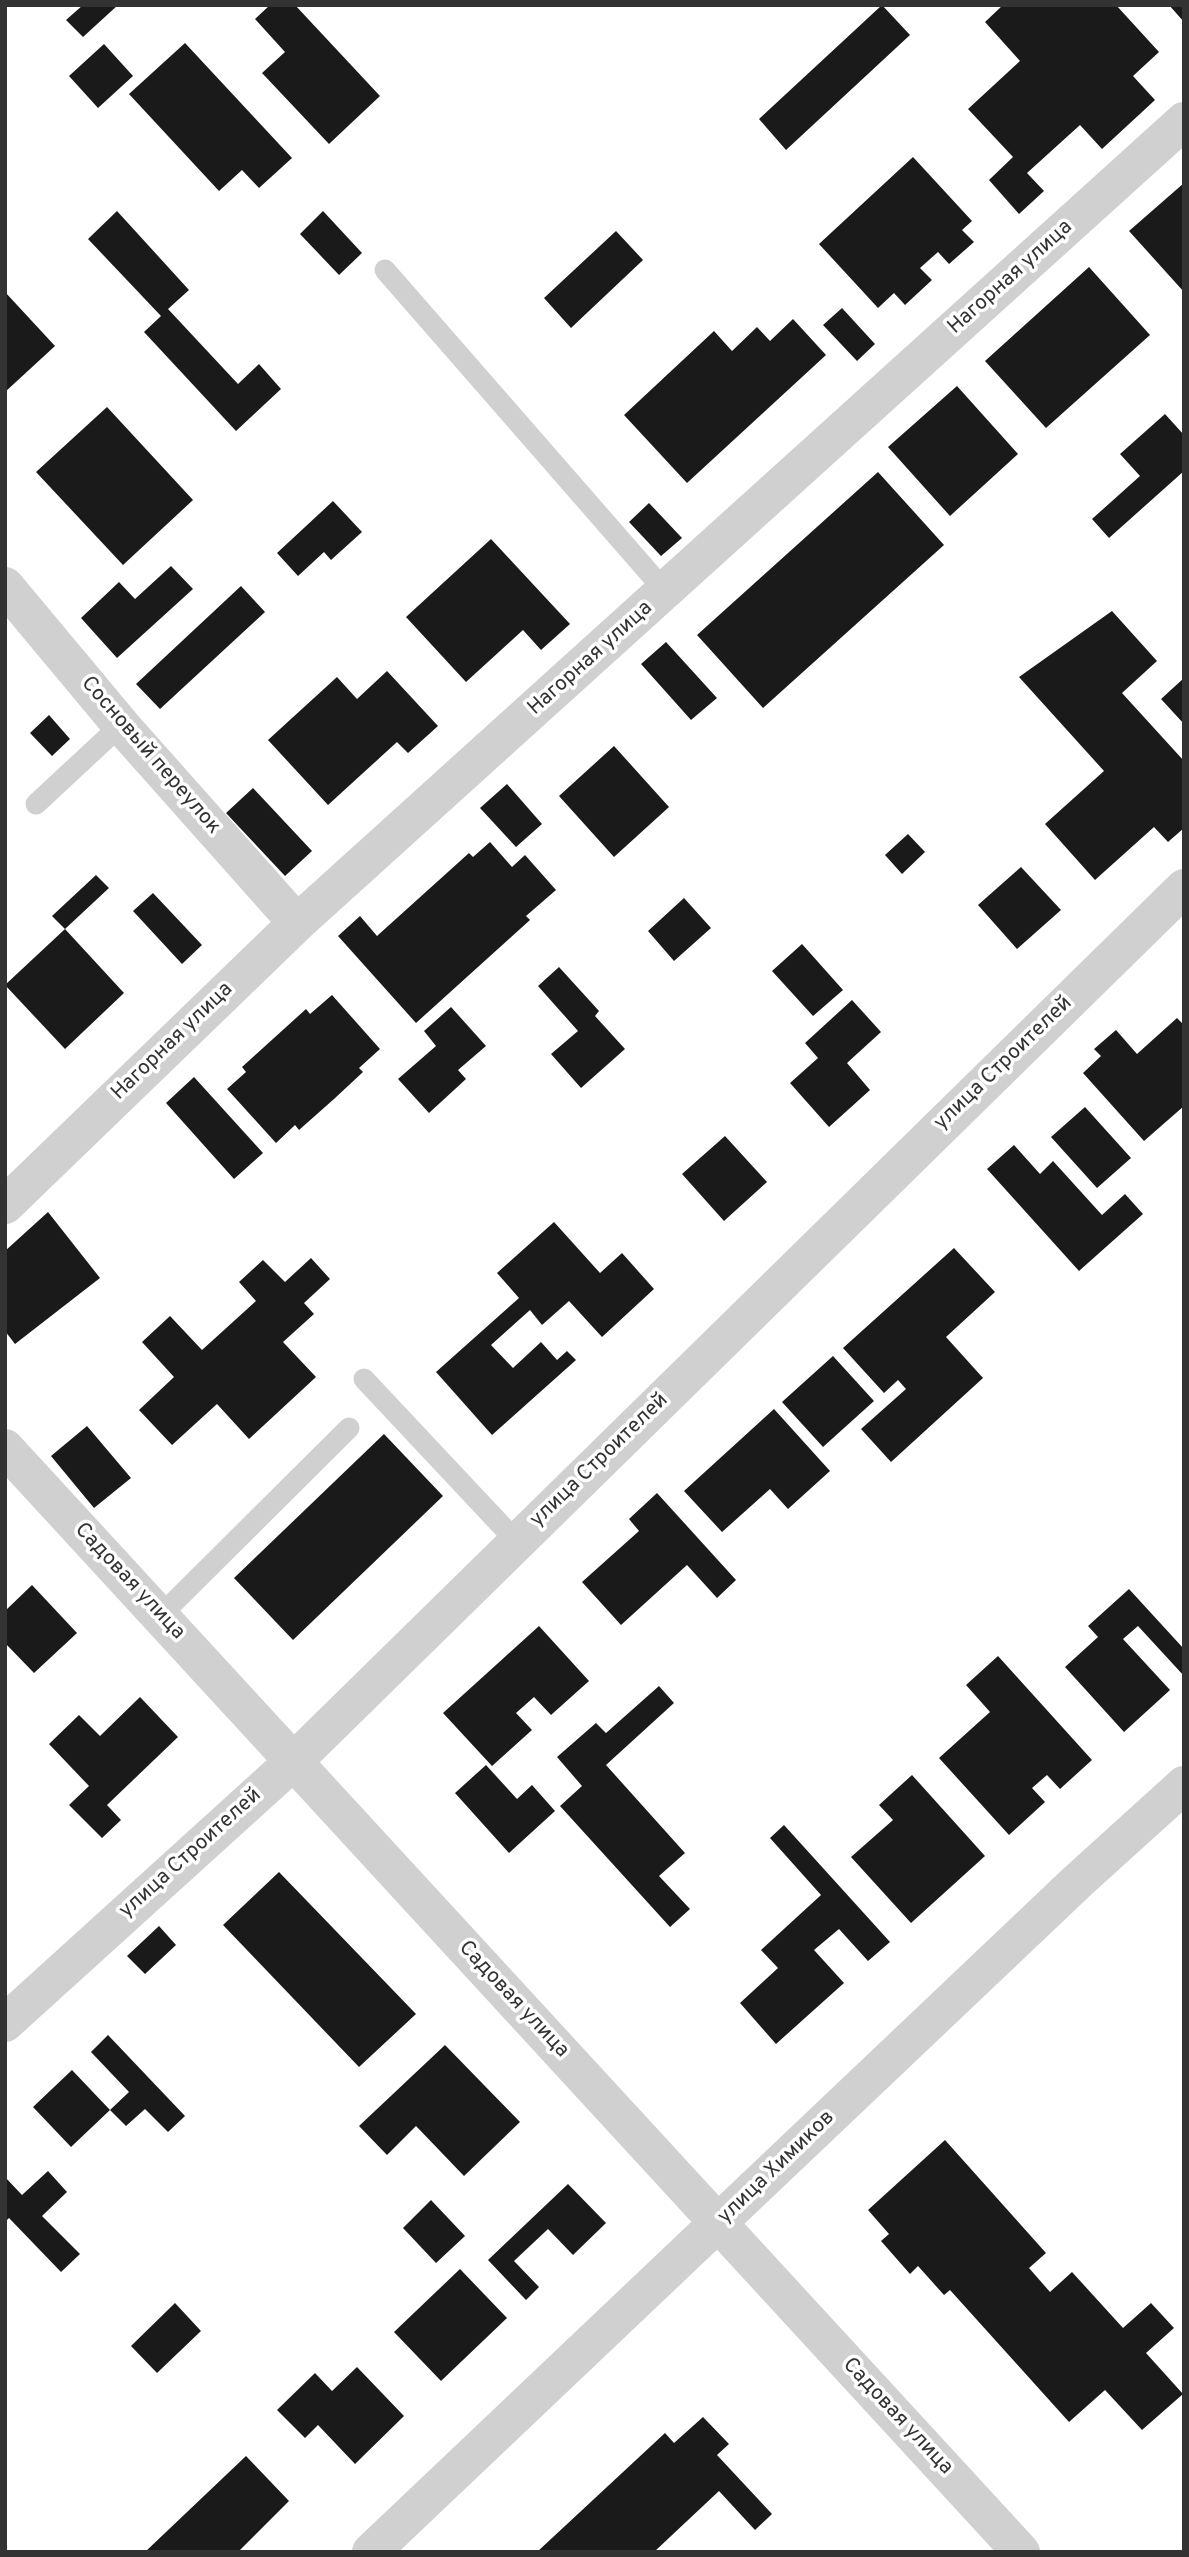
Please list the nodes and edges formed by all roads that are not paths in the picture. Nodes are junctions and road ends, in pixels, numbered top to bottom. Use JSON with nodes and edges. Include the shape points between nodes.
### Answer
{"nodes":[{"id":1,"x":1184,"y":121,"type":"edge"},
{"id":2,"x":385,"y":270,"type":"dead end"},
{"id":3,"x":5,"y":586,"type":"edge"},
{"id":4,"x":667,"y":592,"type":"junction"},
{"id":5,"x":121,"y":725,"type":"junction"},
{"id":6,"x":36,"y":803,"type":"dead end"},
{"id":7,"x":1184,"y":888,"type":"edge"},
{"id":8,"x":297,"y":923,"type":"junction"},
{"id":9,"x":5,"y":1205,"type":"edge"},
{"id":10,"x":364,"y":1379,"type":"dead end"},
{"id":11,"x":349,"y":1428,"type":"dead end"},
{"id":12,"x":5,"y":1448,"type":"edge"},
{"id":13,"x":517,"y":1542,"type":"junction"},
{"id":14,"x":160,"y":1616,"type":"junction"},
{"id":15,"x":294,"y":1761,"type":"junction"},
{"id":16,"x":1184,"y":1785,"type":"edge"},
{"id":17,"x":5,"y":2023,"type":"edge"},
{"id":18,"x":719,"y":2224,"type":"junction"},
{"id":19,"x":371,"y":2552,"type":"edge"},
{"id":20,"x":1021,"y":2552,"type":"edge"}],
"edges":[{"from":1,"to":4,"type":"street","name":"Нагорная улица"},
{"from":2,"to":4,"type":"lane"},
{"from":3,"to":5,"type":"street","name":"Сосновый переулок"},
{"from":4,"to":8,"type":"street","name":"Нагорная улица"},
{"from":5,"to":6,"type":"lane"},
{"from":5,"to":8,"type":"street","name":"Сосновый переулок"},
{"from":7,"to":13,"type":"street","name":"улица Строителей"},
{"from":8,"to":9,"type":"street","name":"Нагорная улица"},
{"from":10,"to":13,"type":"lane"},
{"from":11,"to":14,"type":"lane"},
{"from":12,"to":14,"type":"street","name":"Садовая улица"},
{"from":13,"to":15,"type":"street","name":"улица Строителей"},
{"from":14,"to":15,"type":"street","name":"Садовая улица"},
{"from":15,"to":17,"type":"street","name":"улица Строителей"},
{"from":15,"to":18,"type":"street","name":"Садовая улица"},
{"from":16,"to":18,"type":"street","name":"улица Химиков"},
{"from":18,"to":19,"type":"street","name":"улица Химиков"},
{"from":18,"to":20,"type":"street","name":"Садовая улица"}]}
